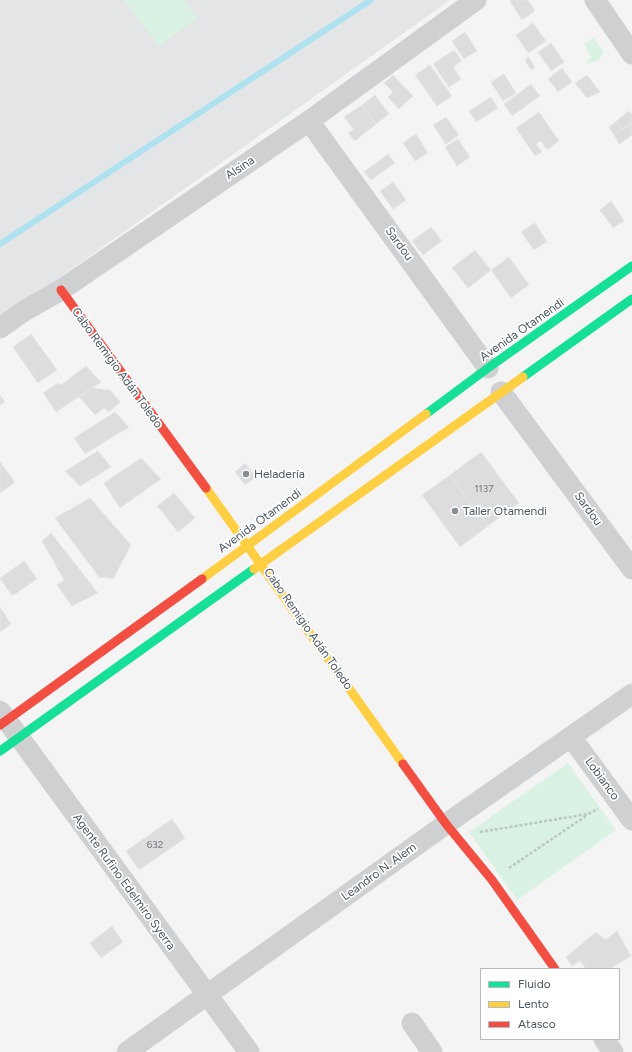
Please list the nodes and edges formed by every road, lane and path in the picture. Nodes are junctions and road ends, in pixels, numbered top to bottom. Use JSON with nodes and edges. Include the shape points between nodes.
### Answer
{"nodes":[{"id":1,"x":476,"y":0,"type":"edge"},
{"id":2,"x":595,"y":0,"type":"edge"},
{"id":3,"x":632,"y":54,"type":"edge"},
{"id":4,"x":309,"y":121,"type":"junction"},
{"id":5,"x":632,"y":266,"type":"edge"},
{"id":6,"x":61,"y":290,"type":"junction"},
{"id":7,"x":632,"y":299,"type":"edge"},
{"id":8,"x":0,"y":328,"type":"edge"},
{"id":9,"x":488,"y":368,"type":"junction"},
{"id":10,"x":501,"y":392,"type":"junction"},
{"id":11,"x":248,"y":546,"type":"junction"},
{"id":12,"x":262,"y":565,"type":"junction"},
{"id":13,"x":632,"y":569,"type":"edge"},
{"id":14,"x":632,"y":694,"type":"edge"},
{"id":15,"x":2,"y":719,"type":"edge"},
{"id":16,"x":20,"y":737,"type":"junction"},
{"id":17,"x":571,"y":737,"type":"junction"},
{"id":18,"x":0,"y":751,"type":"edge"},
{"id":19,"x":616,"y":798,"type":"junction"},
{"id":20,"x":588,"y":814,"type":"junction"},
{"id":21,"x":632,"y":820,"type":"edge"},
{"id":22,"x":451,"y":830,"type":"junction"},
{"id":23,"x":492,"y":880,"type":"junction"},
{"id":24,"x":554,"y":968,"type":"edge"},
{"id":25,"x":207,"y":996,"type":"junction"},
{"id":26,"x":412,"y":1024,"type":"dead end"},
{"id":27,"x":605,"y":1040,"type":"edge"},
{"id":28,"x":127,"y":1052,"type":"edge"},
{"id":29,"x":249,"y":1052,"type":"edge"},
{"id":30,"x":432,"y":1052,"type":"edge"},
{"id":31,"x":613,"y":1052,"type":"edge"}],
"edges":[{"from":1,"to":4,"type":"street","name":"Alsina"},
{"from":2,"to":3,"type":"street"},
{"from":4,"to":6,"type":"street","name":"Alsina"},
{"from":4,"to":9,"type":"street","name":"Sardou"},
{"from":5,"to":9,"type":"main road","name":"Avenida Otamendi"},
{"from":6,"to":8,"type":"street","name":"Alsina"},
{"from":6,"to":11,"type":"main road","name":"Cabo Remigio Adán Toledo"},
{"from":7,"to":10,"type":"main road"},
{"from":9,"to":11,"type":"main road","name":"Avenida Otamendi"},
{"from":10,"to":12,"type":"main road"},
{"from":10,"to":13,"type":"street","name":"Sardou"},
{"from":11,"to":12,"type":"main road","name":"Cabo Remigio Adán Toledo"},
{"from":11,"to":15,"type":"main road","name":"Avenida Otamendi"},
{"from":12,"to":16,"type":"main road"},
{"from":12,"to":22,"type":"main road","name":"Cabo Remigio Adán Toledo"},
{"from":14,"to":17,"type":"street","name":"Leandro N. Alem"},
{"from":15,"to":16,"type":"street","name":"Agente Rufino Edelmiro Syerra"},
{"from":16,"to":18,"type":"main road"},
{"from":16,"to":25,"type":"street","name":"Agente Rufino Edelmiro Syerra"},
{"from":17,"to":19,"type":"street","name":"Lobianco"},
{"from":17,"to":22,"type":"street","name":"Leandro N. Alem"},
{"from":19,"to":20,"type":"path"},
{"from":19,"to":21,"type":"street","name":"Lobianco"},
{"from":20,"to":22,"type":"path"},
{"from":20,"to":23,"type":"path"},
{"from":22,"to":23,"type":"main road","name":"Cabo Remigio Adán Toledo"},
{"from":22,"to":25,"type":"street","name":"Leandro N. Alem"},
{"from":23,"to":24,"type":"main road","name":"Cabo Remigio Adán Toledo"},
{"from":25,"to":28,"type":"street","name":"Leandro N. Alem"},
{"from":25,"to":29,"type":"street","name":"Agente Rufino Edelmiro Syerra"},
{"from":26,"to":30,"type":"street"},
{"from":27,"to":31,"type":"street"}]}
